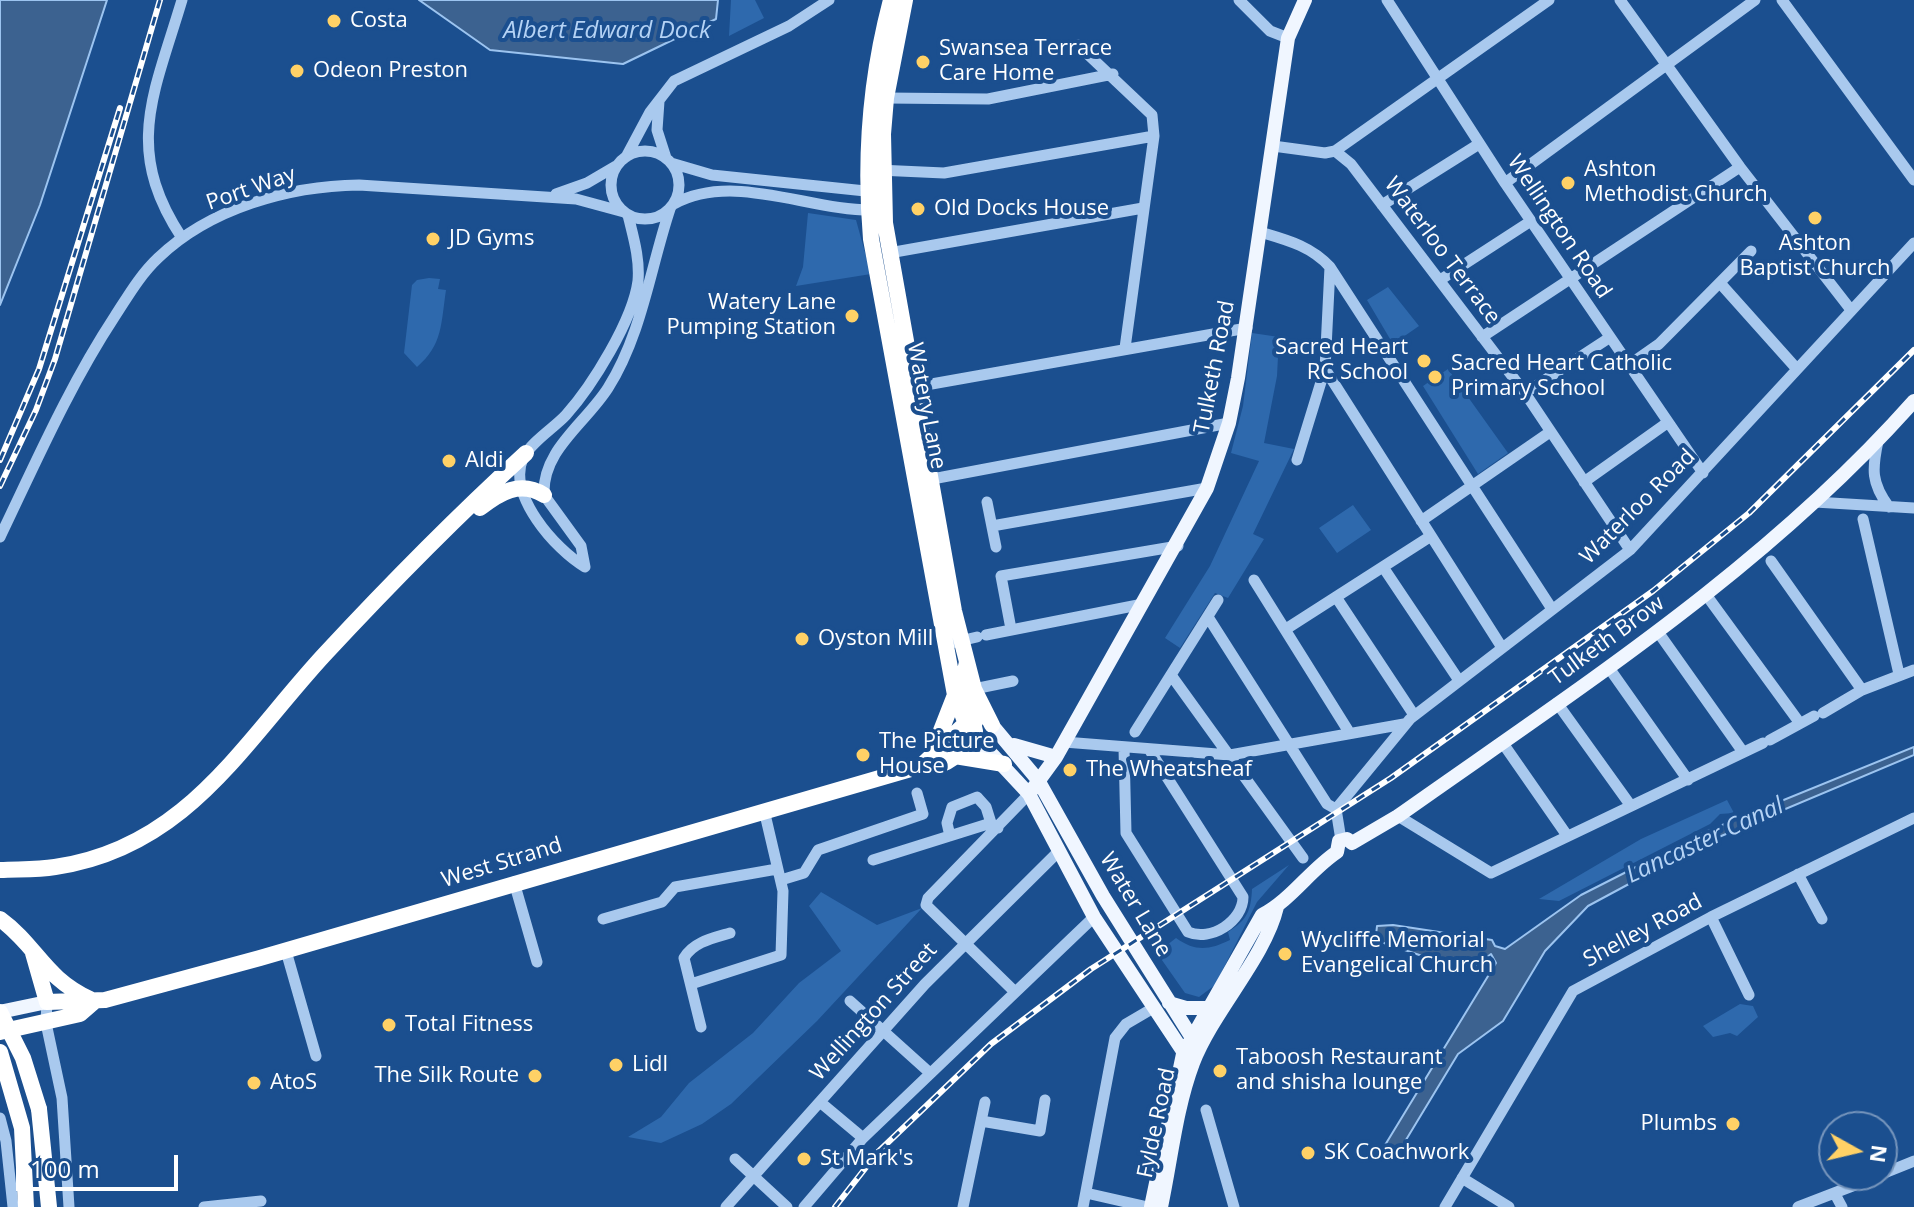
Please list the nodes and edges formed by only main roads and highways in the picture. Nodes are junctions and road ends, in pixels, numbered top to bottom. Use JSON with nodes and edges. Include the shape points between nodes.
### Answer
{"nodes":[{"id":1,"x":891,"y":0,"type":"edge"},
{"id":2,"x":905,"y":0,"type":"edge"},
{"id":3,"x":1305,"y":0,"type":"edge"},
{"id":4,"x":875,"y":170,"type":"junction"},
{"id":5,"x":876,"y":201,"type":"junction"},
{"id":6,"x":907,"y":389,"type":"junction"},
{"id":7,"x":1914,"y":401,"type":"edge"},
{"id":8,"x":526,"y":453,"type":"road end"},
{"id":9,"x":544,"y":495,"type":"road end"},
{"id":10,"x":412,"y":560,"type":"junction"},
{"id":11,"x":968,"y":639,"type":"junction"},
{"id":12,"x":967,"y":662,"type":"junction"},
{"id":13,"x":955,"y":695,"type":"junction"},
{"id":14,"x":992,"y":725,"type":"junction"},
{"id":15,"x":971,"y":727,"type":"junction"},
{"id":16,"x":1006,"y":742,"type":"junction"},
{"id":17,"x":934,"y":751,"type":"junction"},
{"id":18,"x":955,"y":756,"type":"junction"},
{"id":19,"x":1056,"y":757,"type":"junction"},
{"id":20,"x":1004,"y":764,"type":"junction"},
{"id":21,"x":921,"y":766,"type":"junction"},
{"id":22,"x":1038,"y":780,"type":"junction"},
{"id":23,"x":1029,"y":794,"type":"junction"},
{"id":24,"x":1049,"y":802,"type":"junction"},
{"id":25,"x":0,"y":870,"type":"edge"},
{"id":26,"x":1277,"y":907,"type":"junction"},
{"id":27,"x":0,"y":919,"type":"edge"},
{"id":28,"x":33,"y":953,"type":"junction"},
{"id":29,"x":95,"y":1001,"type":"junction"},
{"id":30,"x":47,"y":1002,"type":"junction"},
{"id":31,"x":1162,"y":1005,"type":"junction"},
{"id":32,"x":17,"y":1007,"type":"junction"},
{"id":33,"x":1207,"y":1008,"type":"junction"},
{"id":34,"x":0,"y":1012,"type":"edge"},
{"id":35,"x":46,"y":1023,"type":"junction"},
{"id":36,"x":0,"y":1032,"type":"edge"},
{"id":37,"x":1195,"y":1043,"type":"junction"},
{"id":38,"x":0,"y":1052,"type":"edge"},
{"id":39,"x":1187,"y":1059,"type":"junction"},
{"id":40,"x":26,"y":1207,"type":"edge"},
{"id":41,"x":49,"y":1207,"type":"edge"},
{"id":42,"x":1149,"y":1207,"type":"edge"},
{"id":43,"x":1161,"y":1207,"type":"edge"}],
"edges":[{"from":1,"to":4,"type":"highway","name":"Watery Lane","via":[[875,68]]},
{"from":2,"to":4,"type":"highway","name":"Watery Lane"},
{"from":3,"to":19,"type":"main road","name":"Tulketh Road","via":[[1288,38],[1229,423],[1207,488],[1178,546]]},
{"from":4,"to":5,"type":"highway","name":"Watery Lane"},
{"from":5,"to":6,"type":"highway","name":"Watery Lane","via":[[889,253]]},
{"from":5,"to":6,"type":"highway","name":"Watery Lane","via":[[871,239]]},
{"from":6,"to":11,"type":"highway","name":"Watery Lane","via":[[923,481]]},
{"from":7,"to":26,"type":"main road","name":"Tulketh Brow","via":[[1815,502],[1707,596],[1398,816],[1343,845]]},
{"from":8,"to":10,"type":"highway"},
{"from":9,"to":10,"type":"highway","via":[[519,488],[492,498]]},
{"from":10,"to":25,"type":"highway","via":[[190,806],[111,852],[54,867]]},
{"from":11,"to":12,"type":"highway","name":"Watery Lane"},
{"from":11,"to":13,"type":"highway","name":"Watery Lane"},
{"from":12,"to":14,"type":"highway","name":"Watery Lane"},
{"from":12,"to":15,"type":"highway","via":[[963,680]]},
{"from":13,"to":15,"type":"highway","name":"Watery Lane"},
{"from":13,"to":17,"type":"highway"},
{"from":14,"to":15,"type":"highway"},
{"from":14,"to":16,"type":"main road","name":"Watery Lane"},
{"from":15,"to":17,"type":"highway"},
{"from":15,"to":18,"type":"highway"},
{"from":15,"to":20,"type":"main road","name":"Watery Lane"},
{"from":16,"to":19,"type":"main road"},
{"from":16,"to":22,"type":"main road","name":"Watery Lane"},
{"from":17,"to":21,"type":"highway"},
{"from":18,"to":20,"type":"highway"},
{"from":18,"to":21,"type":"highway","name":"West Strand"},
{"from":19,"to":22,"type":"main road","name":"Tulketh Road"},
{"from":19,"to":24,"type":"main road"},
{"from":20,"to":23,"type":"main road","name":"Watery Lane"},
{"from":21,"to":29,"type":"highway","name":"West Strand","via":[[286,951]]},
{"from":22,"to":23,"type":"main road","name":"Tulketh Road"},
{"from":22,"to":24,"type":"main road","name":"Water Lane"},
{"from":23,"to":31,"type":"main road","name":"Water Lane","via":[[1094,917]]},
{"from":24,"to":31,"type":"main road","name":"Water Lane"},
{"from":26,"to":33,"type":"main road","name":"Tulketh Brow","via":[[1262,915]]},
{"from":26,"to":37,"type":"main road","name":"Tulketh Brow","via":[[1271,926]]},
{"from":27,"to":28,"type":"highway"},
{"from":28,"to":29,"type":"highway","via":[[65,987]]},
{"from":28,"to":30,"type":"highway"},
{"from":29,"to":30,"type":"highway","name":"West Strand"},
{"from":29,"to":35,"type":"highway","name":"West Strand","via":[[80,1014]]},
{"from":30,"to":32,"type":"main road"},
{"from":31,"to":33,"type":"main road"},
{"from":31,"to":37,"type":"main road","name":"Water Lane"},
{"from":31,"to":39,"type":"main road","name":"Water Lane"},
{"from":32,"to":34,"type":"main road"},
{"from":32,"to":35,"type":"main road"},
{"from":33,"to":37,"type":"main road","name":"Tulketh Brow"},
{"from":34,"to":41,"type":"highway","bridge":true,"via":[[23,1058],[39,1109]]},
{"from":35,"to":36,"type":"highway","name":"West Strand"},
{"from":37,"to":39,"type":"main road","name":"Tulketh Brow"},
{"from":38,"to":40,"type":"highway","via":[[20,1115]]},
{"from":39,"to":42,"type":"main road","name":"Fylde Road"},
{"from":39,"to":43,"type":"main road","name":"Fylde Road"}]}
